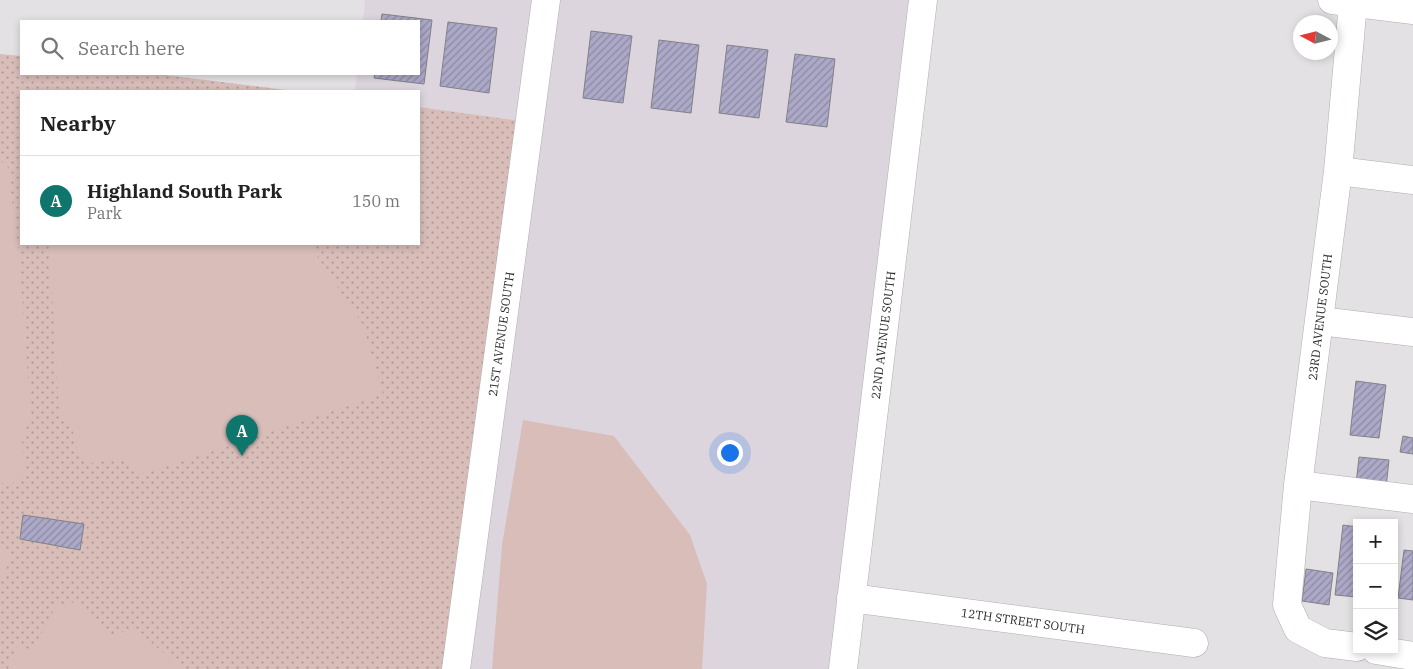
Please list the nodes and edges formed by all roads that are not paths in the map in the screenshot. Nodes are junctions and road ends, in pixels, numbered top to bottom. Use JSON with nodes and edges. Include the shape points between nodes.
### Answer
{"nodes":[{"id":1,"x":546,"y":0,"type":"edge"},
{"id":2,"x":922,"y":0,"type":"edge"},
{"id":3,"x":1343,"y":1,"type":"edge"},
{"id":4,"x":1413,"y":10,"type":"edge"},
{"id":5,"x":1338,"y":171,"type":"junction"},
{"id":6,"x":1413,"y":180,"type":"edge"},
{"id":7,"x":1320,"y":321,"type":"junction"},
{"id":8,"x":1413,"y":332,"type":"edge"},
{"id":9,"x":1298,"y":485,"type":"junction"},
{"id":10,"x":1413,"y":499,"type":"edge"},
{"id":11,"x":852,"y":598,"type":"junction"},
{"id":12,"x":1194,"y":644,"type":"dead end"},
{"id":13,"x":1353,"y":647,"type":"edge"},
{"id":14,"x":1398,"y":654,"type":"edge"},
{"id":15,"x":1413,"y":656,"type":"edge"},
{"id":16,"x":456,"y":669,"type":"edge"},
{"id":17,"x":843,"y":669,"type":"edge"}],
"edges":[{"from":1,"to":16,"type":"street","name":"21ST AVENUE SOUTH"},
{"from":2,"to":11,"type":"street","name":"22ND AVENUE SOUTH"},
{"from":3,"to":4,"type":"street"},
{"from":3,"to":5,"type":"street","name":"23RD AVENUE SOUTH"},
{"from":5,"to":6,"type":"street"},
{"from":5,"to":7,"type":"street","name":"23RD AVENUE SOUTH"},
{"from":7,"to":8,"type":"street"},
{"from":7,"to":9,"type":"street","name":"23RD AVENUE SOUTH"},
{"from":9,"to":10,"type":"street"},
{"from":9,"to":13,"type":"street","name":"23RD AVENUE SOUTH","via":[[1287,605],[1298,629],[1326,643]]},
{"from":11,"to":12,"type":"street","name":"12TH STREET SOUTH"},
{"from":11,"to":17,"type":"street","name":"22ND AVENUE SOUTH"},
{"from":14,"to":15,"type":"street"}]}
